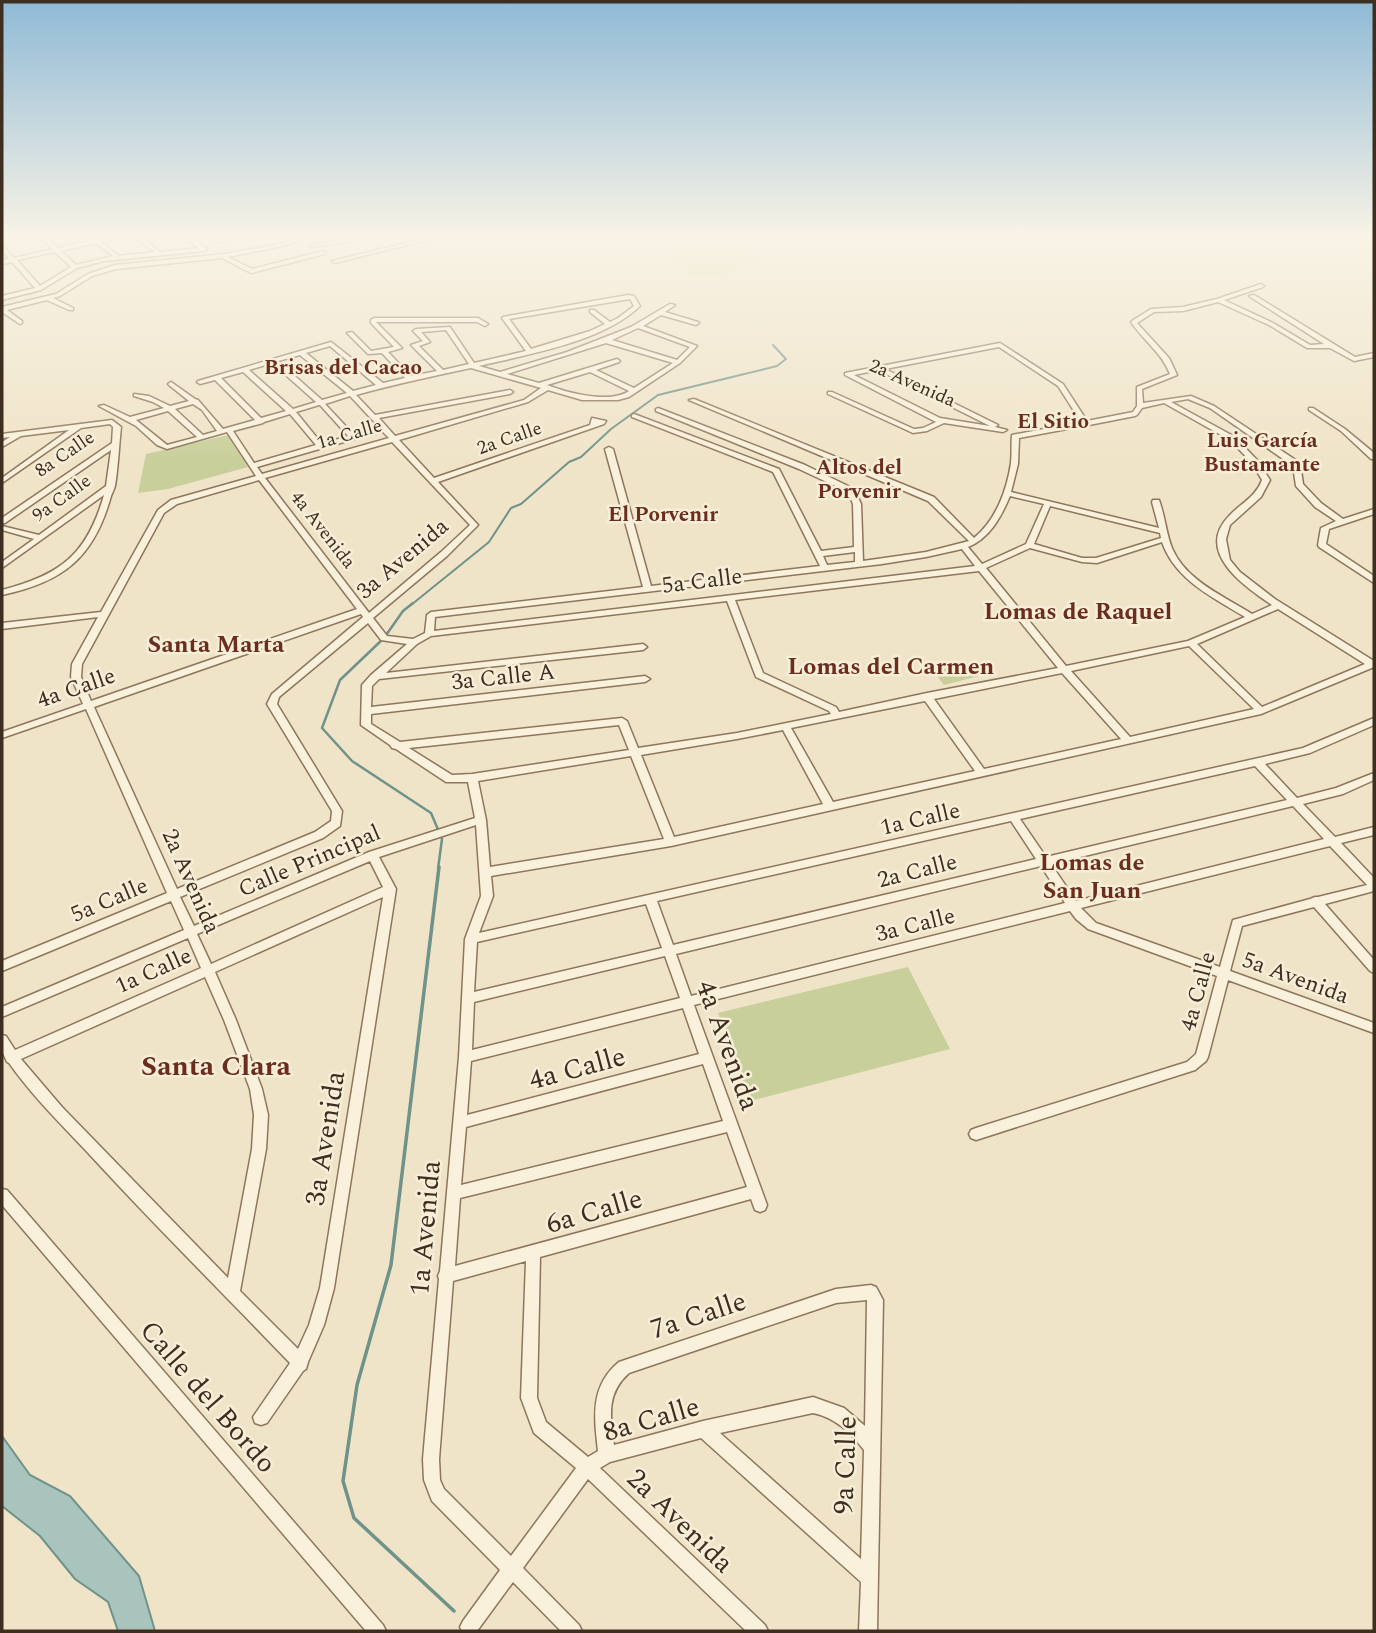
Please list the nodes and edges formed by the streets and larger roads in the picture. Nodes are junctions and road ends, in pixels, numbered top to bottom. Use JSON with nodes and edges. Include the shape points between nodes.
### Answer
{"nodes":[{"id":1,"x":4,"y":310,"type":"edge"},
{"id":2,"x":552,"y":310,"type":"edge"},
{"id":3,"x":632,"y":310,"type":"edge"},
{"id":4,"x":665,"y":310,"type":"edge"},
{"id":5,"x":1153,"y":310,"type":"edge"},
{"id":6,"x":1242,"y":310,"type":"edge"},
{"id":7,"x":1274,"y":310,"type":"edge"},
{"id":8,"x":592,"y":311,"type":"dead end"},
{"id":9,"x":661,"y":313,"type":"junction"},
{"id":10,"x":20,"y":322,"type":"dead end"},
{"id":11,"x":696,"y":323,"type":"dead end"},
{"id":12,"x":610,"y":325,"type":"junction"},
{"id":13,"x":640,"y":327,"type":"junction"},
{"id":14,"x":448,"y":328,"type":"junction"},
{"id":15,"x":350,"y":332,"type":"dead end"},
{"id":16,"x":607,"y":341,"type":"junction"},
{"id":17,"x":414,"y":345,"type":"junction"},
{"id":18,"x":1331,"y":346,"type":"junction"},
{"id":19,"x":399,"y":348,"type":"junction"},
{"id":20,"x":384,"y":351,"type":"junction"},
{"id":21,"x":529,"y":351,"type":"junction"},
{"id":22,"x":300,"y":352,"type":"junction"},
{"id":23,"x":1374,"y":355,"type":"edge"},
{"id":24,"x":274,"y":361,"type":"junction"},
{"id":25,"x":617,"y":361,"type":"dead end"},
{"id":26,"x":678,"y":362,"type":"junction"},
{"id":27,"x":472,"y":366,"type":"junction"},
{"id":28,"x":879,"y":368,"type":"junction"},
{"id":29,"x":245,"y":370,"type":"junction"},
{"id":30,"x":591,"y":370,"type":"junction"},
{"id":31,"x":443,"y":373,"type":"junction"},
{"id":32,"x":503,"y":373,"type":"junction"},
{"id":33,"x":218,"y":378,"type":"junction"},
{"id":34,"x":410,"y":379,"type":"junction"},
{"id":35,"x":200,"y":383,"type":"dead end"},
{"id":36,"x":171,"y":384,"type":"dead end"},
{"id":37,"x":382,"y":386,"type":"junction"},
{"id":38,"x":545,"y":386,"type":"junction"},
{"id":39,"x":634,"y":391,"type":"junction"},
{"id":40,"x":510,"y":392,"type":"dead end"},
{"id":41,"x":830,"y":393,"type":"dead end"},
{"id":42,"x":352,"y":394,"type":"junction"},
{"id":43,"x":136,"y":395,"type":"dead end"},
{"id":44,"x":692,"y":400,"type":"dead end"},
{"id":45,"x":196,"y":401,"type":"junction"},
{"id":46,"x":1165,"y":401,"type":"junction"},
{"id":47,"x":323,"y":404,"type":"junction"},
{"id":48,"x":102,"y":406,"type":"dead end"},
{"id":49,"x":1140,"y":406,"type":"junction"},
{"id":50,"x":168,"y":407,"type":"junction"},
{"id":51,"x":1311,"y":409,"type":"dead end"},
{"id":52,"x":658,"y":410,"type":"dead end"},
{"id":53,"x":293,"y":413,"type":"junction"},
{"id":54,"x":634,"y":415,"type":"dead end"},
{"id":55,"x":375,"y":417,"type":"junction"},
{"id":56,"x":130,"y":419,"type":"junction"},
{"id":57,"x":943,"y":421,"type":"junction"},
{"id":58,"x":261,"y":422,"type":"junction"},
{"id":59,"x":1086,"y":425,"type":"junction"},
{"id":60,"x":593,"y":426,"type":"dead end"},
{"id":61,"x":78,"y":428,"type":"junction"},
{"id":62,"x":385,"y":428,"type":"junction"},
{"id":63,"x":1003,"y":430,"type":"junction"},
{"id":64,"x":226,"y":432,"type":"junction"},
{"id":65,"x":20,"y":433,"type":"junction"},
{"id":66,"x":2,"y":436,"type":"edge"},
{"id":67,"x":1015,"y":437,"type":"junction"},
{"id":68,"x":202,"y":438,"type":"junction"},
{"id":69,"x":352,"y":438,"type":"junction"},
{"id":70,"x":395,"y":438,"type":"junction"},
{"id":71,"x":116,"y":444,"type":"junction"},
{"id":72,"x":2,"y":445,"type":"edge"},
{"id":73,"x":321,"y":447,"type":"junction"},
{"id":74,"x":609,"y":449,"type":"dead end"},
{"id":75,"x":114,"y":456,"type":"junction"},
{"id":76,"x":1374,"y":457,"type":"edge"},
{"id":77,"x":93,"y":458,"type":"junction"},
{"id":78,"x":252,"y":466,"type":"junction"},
{"id":79,"x":802,"y":467,"type":"junction"},
{"id":80,"x":776,"y":471,"type":"junction"},
{"id":81,"x":260,"y":476,"type":"junction"},
{"id":82,"x":435,"y":480,"type":"junction"},
{"id":83,"x":2,"y":481,"type":"edge"},
{"id":84,"x":111,"y":486,"type":"junction"},
{"id":85,"x":1006,"y":493,"type":"junction"},
{"id":86,"x":1156,"y":502,"type":"dead end"},
{"id":87,"x":1048,"y":503,"type":"junction"},
{"id":88,"x":161,"y":512,"type":"joint"},
{"id":89,"x":1372,"y":513,"type":"edge"},
{"id":90,"x":2,"y":521,"type":"edge"},
{"id":91,"x":1341,"y":522,"type":"junction"},
{"id":92,"x":2,"y":528,"type":"edge"},
{"id":93,"x":1164,"y":535,"type":"junction"},
{"id":94,"x":41,"y":538,"type":"junction"},
{"id":95,"x":974,"y":542,"type":"junction"},
{"id":96,"x":1029,"y":545,"type":"junction"},
{"id":97,"x":963,"y":546,"type":"junction"},
{"id":98,"x":858,"y":550,"type":"junction"},
{"id":99,"x":818,"y":554,"type":"junction"},
{"id":100,"x":859,"y":564,"type":"junction"},
{"id":101,"x":2,"y":566,"type":"edge"},
{"id":102,"x":825,"y":568,"type":"junction"},
{"id":103,"x":980,"y":568,"type":"junction"},
{"id":104,"x":1374,"y":580,"type":"edge"},
{"id":105,"x":648,"y":589,"type":"junction"},
{"id":106,"x":2,"y":593,"type":"edge"},
{"id":107,"x":730,"y":598,"type":"junction"},
{"id":108,"x":1280,"y":605,"type":"junction"},
{"id":109,"x":365,"y":613,"type":"junction"},
{"id":110,"x":103,"y":614,"type":"junction"},
{"id":111,"x":1252,"y":617,"type":"junction"},
{"id":112,"x":2,"y":626,"type":"edge"},
{"id":113,"x":429,"y":634,"type":"junction"},
{"id":114,"x":414,"y":642,"type":"junction"},
{"id":115,"x":1191,"y":643,"type":"junction"},
{"id":116,"x":643,"y":647,"type":"dead end"},
{"id":117,"x":1373,"y":664,"type":"edge"},
{"id":118,"x":1063,"y":668,"type":"junction"},
{"id":119,"x":374,"y":677,"type":"junction"},
{"id":120,"x":645,"y":679,"type":"dead end"},
{"id":121,"x":927,"y":696,"type":"junction"},
{"id":122,"x":90,"y":704,"type":"junction"},
{"id":123,"x":366,"y":711,"type":"junction"},
{"id":124,"x":1261,"y":712,"type":"junction"},
{"id":125,"x":836,"y":716,"type":"junction"},
{"id":126,"x":1374,"y":721,"type":"edge"},
{"id":127,"x":786,"y":727,"type":"junction"},
{"id":128,"x":2,"y":734,"type":"edge"},
{"id":129,"x":1128,"y":741,"type":"junction"},
{"id":130,"x":395,"y":746,"type":"junction"},
{"id":131,"x":637,"y":754,"type":"junction"},
{"id":132,"x":1257,"y":762,"type":"junction"},
{"id":133,"x":982,"y":774,"type":"junction"},
{"id":134,"x":1374,"y":776,"type":"edge"},
{"id":135,"x":472,"y":778,"type":"junction"},
{"id":136,"x":1295,"y":802,"type":"junction"},
{"id":137,"x":830,"y":807,"type":"junction"},
{"id":138,"x":337,"y":811,"type":"joint"},
{"id":139,"x":1014,"y":817,"type":"junction"},
{"id":140,"x":481,"y":820,"type":"junction"},
{"id":141,"x":1374,"y":831,"type":"edge"},
{"id":142,"x":671,"y":842,"type":"junction"},
{"id":143,"x":1334,"y":842,"type":"junction"},
{"id":144,"x":373,"y":855,"type":"junction"},
{"id":145,"x":1042,"y":860,"type":"junction"},
{"id":146,"x":488,"y":872,"type":"junction"},
{"id":147,"x":1374,"y":886,"type":"edge"},
{"id":148,"x":390,"y":889,"type":"junction"},
{"id":149,"x":173,"y":895,"type":"junction"},
{"id":150,"x":651,"y":901,"type":"junction"},
{"id":151,"x":1315,"y":901,"type":"junction"},
{"id":152,"x":1073,"y":905,"type":"junction"},
{"id":153,"x":190,"y":932,"type":"junction"},
{"id":154,"x":471,"y":939,"type":"junction"},
{"id":155,"x":670,"y":951,"type":"junction"},
{"id":156,"x":2,"y":967,"type":"edge"},
{"id":157,"x":1374,"y":968,"type":"edge"},
{"id":158,"x":206,"y":969,"type":"junction"},
{"id":159,"x":1224,"y":972,"type":"junction"},
{"id":160,"x":469,"y":998,"type":"junction"},
{"id":161,"x":688,"y":1000,"type":"junction"},
{"id":162,"x":2,"y":1012,"type":"edge"},
{"id":163,"x":1374,"y":1028,"type":"edge"},
{"id":164,"x":2,"y":1040,"type":"edge"},
{"id":165,"x":465,"y":1057,"type":"junction"},
{"id":166,"x":708,"y":1057,"type":"junction"},
{"id":167,"x":11,"y":1058,"type":"junction"},
{"id":168,"x":459,"y":1124,"type":"junction"},
{"id":169,"x":732,"y":1125,"type":"junction"},
{"id":170,"x":976,"y":1134,"type":"dead end"},
{"id":171,"x":454,"y":1193,"type":"junction"},
{"id":172,"x":2,"y":1195,"type":"edge"},
{"id":173,"x":758,"y":1198,"type":"joint"},
{"id":174,"x":533,"y":1253,"type":"junction"},
{"id":175,"x":445,"y":1276,"type":"junction"},
{"id":176,"x":233,"y":1291,"type":"junction"},
{"id":177,"x":876,"y":1300,"type":"joint"},
{"id":178,"x":301,"y":1364,"type":"junction"},
{"id":179,"x":261,"y":1417,"type":"dead end"},
{"id":180,"x":703,"y":1429,"type":"junction"},
{"id":181,"x":870,"y":1444,"type":"junction"},
{"id":182,"x":607,"y":1455,"type":"junction"},
{"id":183,"x":587,"y":1468,"type":"junction"},
{"id":184,"x":513,"y":1568,"type":"junction"},
{"id":185,"x":868,"y":1577,"type":"junction"},
{"id":186,"x":469,"y":1627,"type":"dead end"},
{"id":187,"x":377,"y":1631,"type":"edge"},
{"id":188,"x":573,"y":1631,"type":"edge"},
{"id":189,"x":759,"y":1631,"type":"edge"},
{"id":190,"x":868,"y":1631,"type":"edge"}],
"edges":[{"from":1,"to":10,"type":"street"},
{"from":2,"to":21,"type":"street","via":[[505,318]]},
{"from":3,"to":12,"type":"street"},
{"from":4,"to":9,"type":"street"},
{"from":5,"to":49,"type":"street","via":[[1135,319],[1141,334],[1167,359],[1174,375],[1139,388]]},
{"from":6,"to":18,"type":"street","via":[[1309,347]]},
{"from":7,"to":18,"type":"street"},
{"from":8,"to":12,"type":"street"},
{"from":9,"to":11,"type":"street"},
{"from":9,"to":13,"type":"street"},
{"from":12,"to":21,"type":"street"},
{"from":13,"to":16,"type":"street"},
{"from":13,"to":26,"type":"street","via":[[694,346]]},
{"from":14,"to":17,"type":"street","via":[[416,331],[427,342]]},
{"from":14,"to":19,"type":"street","via":[[486,323],[373,321]]},
{"from":14,"to":27,"type":"street"},
{"from":15,"to":20,"type":"street","via":[[370,353]]},
{"from":16,"to":26,"type":"street"},
{"from":16,"to":32,"type":"street"},
{"from":17,"to":19,"type":"street"},
{"from":17,"to":31,"type":"street"},
{"from":18,"to":23,"type":"street","via":[[1350,358]]},
{"from":19,"to":20,"type":"street"},
{"from":20,"to":34,"type":"street"},
{"from":21,"to":27,"type":"street"},
{"from":22,"to":24,"type":"street"},
{"from":22,"to":37,"type":"street","via":[[331,344]]},
{"from":22,"to":42,"type":"street"},
{"from":24,"to":29,"type":"street"},
{"from":24,"to":47,"type":"street"},
{"from":25,"to":30,"type":"street","name":"1a Calle"},
{"from":26,"to":39,"type":"street"},
{"from":27,"to":31,"type":"street"},
{"from":27,"to":32,"type":"street"},
{"from":28,"to":57,"type":"street","name":"2a Avenida","via":[[847,374]]},
{"from":28,"to":59,"type":"street","via":[[1000,345],[1062,385]]},
{"from":28,"to":63,"type":"street"},
{"from":29,"to":33,"type":"street"},
{"from":29,"to":53,"type":"street"},
{"from":30,"to":38,"type":"street","name":"1a Calle"},
{"from":30,"to":39,"type":"street"},
{"from":31,"to":34,"type":"street"},
{"from":32,"to":38,"type":"street"},
{"from":33,"to":35,"type":"street"},
{"from":33,"to":58,"type":"street"},
{"from":34,"to":37,"type":"street"},
{"from":36,"to":45,"type":"street","name":"4a Avenida"},
{"from":37,"to":42,"type":"street"},
{"from":38,"to":39,"type":"street","via":[[582,398],[622,397]]},
{"from":38,"to":70,"type":"street","name":"1a Calle","via":[[526,401]]},
{"from":40,"to":55,"type":"street"},
{"from":41,"to":57,"type":"street","via":[[913,431]]},
{"from":42,"to":47,"type":"street"},
{"from":42,"to":55,"type":"street"},
{"from":43,"to":50,"type":"street"},
{"from":44,"to":95,"type":"street","via":[[931,499]]},
{"from":45,"to":50,"type":"street"},
{"from":45,"to":64,"type":"street","name":"4a Avenida"},
{"from":46,"to":49,"type":"street"},
{"from":46,"to":91,"type":"street","via":[[1196,399],[1275,448],[1297,465],[1299,484],[1305,491]]},
{"from":46,"to":108,"type":"street","via":[[1235,438],[1262,472],[1265,485],[1226,523],[1222,535],[1227,563]]},
{"from":47,"to":53,"type":"street"},
{"from":47,"to":69,"type":"street"},
{"from":48,"to":56,"type":"street"},
{"from":49,"to":59,"type":"street","via":[[1130,416]]},
{"from":50,"to":56,"type":"street"},
{"from":50,"to":68,"type":"street"},
{"from":51,"to":76,"type":"street"},
{"from":52,"to":79,"type":"street"},
{"from":53,"to":58,"type":"street"},
{"from":53,"to":73,"type":"street"},
{"from":54,"to":80,"type":"street"},
{"from":55,"to":62,"type":"street"},
{"from":56,"to":68,"type":"street","via":[[167,447]]},
{"from":57,"to":63,"type":"street","name":"2a Avenida"},
{"from":58,"to":64,"type":"street"},
{"from":59,"to":67,"type":"street"},
{"from":60,"to":82,"type":"street","name":"2a Calle"},
{"from":61,"to":65,"type":"street"},
{"from":61,"to":71,"type":"street","via":[[116,423]]},
{"from":61,"to":83,"type":"street"},
{"from":62,"to":69,"type":"street"},
{"from":62,"to":70,"type":"street"},
{"from":63,"to":67,"type":"street"},
{"from":64,"to":68,"type":"street"},
{"from":64,"to":78,"type":"street","name":"4a Avenida"},
{"from":65,"to":66,"type":"street"},
{"from":65,"to":72,"type":"street"},
{"from":67,"to":85,"type":"street","via":[[1016,458]]},
{"from":69,"to":73,"type":"street"},
{"from":70,"to":81,"type":"street","name":"1a Calle"},
{"from":70,"to":82,"type":"street"},
{"from":71,"to":75,"type":"street"},
{"from":71,"to":77,"type":"street","name":"8a Calle"},
{"from":73,"to":78,"type":"street"},
{"from":74,"to":105,"type":"street"},
{"from":75,"to":77,"type":"street"},
{"from":75,"to":84,"type":"street"},
{"from":77,"to":90,"type":"street","name":"8a Calle"},
{"from":78,"to":81,"type":"street","name":"4a Avenida"},
{"from":79,"to":80,"type":"street"},
{"from":79,"to":98,"type":"street","via":[[855,494]]},
{"from":80,"to":99,"type":"street"},
{"from":81,"to":88,"type":"street","name":"1a Calle","via":[[180,499]]},
{"from":81,"to":109,"type":"street","name":"4a Avenida"},
{"from":82,"to":109,"type":"street","name":"3a Avenida","via":[[472,518],[474,527]]},
{"from":84,"to":94,"type":"street","name":"9a Calle"},
{"from":84,"to":106,"type":"street","via":[[105,512],[73,562],[46,581]]},
{"from":85,"to":87,"type":"street"},
{"from":85,"to":95,"type":"street"},
{"from":86,"to":93,"type":"street"},
{"from":87,"to":93,"type":"street"},
{"from":87,"to":96,"type":"street"},
{"from":88,"to":110,"type":"street","name":"2a Avenida"},
{"from":89,"to":91,"type":"street"},
{"from":91,"to":104,"type":"street","via":[[1325,528],[1322,545]]},
{"from":92,"to":94,"type":"street"},
{"from":93,"to":96,"type":"street","via":[[1097,561]]},
{"from":93,"to":111,"type":"street","via":[[1183,569]]},
{"from":94,"to":101,"type":"street","name":"9a Calle"},
{"from":95,"to":97,"type":"street"},
{"from":96,"to":103,"type":"street"},
{"from":97,"to":100,"type":"street"},
{"from":97,"to":103,"type":"street"},
{"from":98,"to":99,"type":"street"},
{"from":98,"to":100,"type":"street"},
{"from":99,"to":102,"type":"street"},
{"from":100,"to":102,"type":"street"},
{"from":102,"to":105,"type":"street"},
{"from":103,"to":107,"type":"street","name":"5a Calle"},
{"from":103,"to":118,"type":"street"},
{"from":105,"to":113,"type":"street","via":[[431,615]]},
{"from":107,"to":113,"type":"street","name":"5a Calle"},
{"from":107,"to":125,"type":"street","via":[[759,675],[833,709]]},
{"from":108,"to":111,"type":"street"},
{"from":108,"to":117,"type":"street"},
{"from":109,"to":114,"type":"street","name":"4a Avenida","via":[[384,638]]},
{"from":109,"to":122,"type":"street","name":"4a Calle"},
{"from":109,"to":138,"type":"street","name":"3a Avenida","via":[[282,688],[272,704]]},
{"from":110,"to":112,"type":"street"},
{"from":110,"to":122,"type":"street","name":"2a Avenida","via":[[75,672]]},
{"from":111,"to":115,"type":"street"},
{"from":113,"to":114,"type":"street"},
{"from":114,"to":119,"type":"street"},
{"from":115,"to":118,"type":"street"},
{"from":115,"to":124,"type":"street"},
{"from":116,"to":119,"type":"street"},
{"from":117,"to":124,"type":"street","name":"1a Calle"},
{"from":118,"to":121,"type":"street"},
{"from":118,"to":129,"type":"street"},
{"from":119,"to":123,"type":"street","via":[[366,685]]},
{"from":120,"to":123,"type":"street","name":"3a Calle A"},
{"from":121,"to":125,"type":"street"},
{"from":121,"to":133,"type":"street"},
{"from":122,"to":128,"type":"street","name":"4a Calle"},
{"from":122,"to":149,"type":"street","name":"2a Avenida"},
{"from":123,"to":130,"type":"street","via":[[366,725]]},
{"from":124,"to":129,"type":"street","name":"1a Calle"},
{"from":125,"to":127,"type":"street"},
{"from":126,"to":132,"type":"street","name":"1a Calle","via":[[1306,751]]},
{"from":127,"to":131,"type":"street"},
{"from":127,"to":137,"type":"street"},
{"from":129,"to":133,"type":"street","name":"1a Calle"},
{"from":130,"to":131,"type":"street","via":[[622,721]]},
{"from":130,"to":135,"type":"street","via":[[450,779]]},
{"from":131,"to":135,"type":"street"},
{"from":131,"to":142,"type":"street"},
{"from":132,"to":136,"type":"street"},
{"from":132,"to":139,"type":"street","name":"1a Calle"},
{"from":133,"to":137,"type":"street","name":"1a Calle"},
{"from":134,"to":136,"type":"street","name":"2a Calle"},
{"from":135,"to":140,"type":"street","name":"1a Avenida"},
{"from":136,"to":143,"type":"street"},
{"from":136,"to":145,"type":"street","name":"2a Calle"},
{"from":137,"to":142,"type":"street","name":"1a Calle"},
{"from":138,"to":149,"type":"street","name":"5a Calle","via":[[336,823],[326,831]]},
{"from":139,"to":145,"type":"street","name":"5a Avenida"},
{"from":139,"to":150,"type":"street","name":"1a Calle"},
{"from":140,"to":144,"type":"street","name":"Calle Principal"},
{"from":140,"to":146,"type":"street","name":"1a Avenida"},
{"from":141,"to":143,"type":"street","name":"3a Calle"},
{"from":142,"to":146,"type":"street","name":"1a Calle"},
{"from":143,"to":147,"type":"street"},
{"from":143,"to":152,"type":"street","name":"3a Calle"},
{"from":144,"to":148,"type":"street"},
{"from":144,"to":153,"type":"street","name":"Calle Principal"},
{"from":145,"to":152,"type":"street","name":"5a Avenida"},
{"from":145,"to":155,"type":"street","name":"2a Calle"},
{"from":146,"to":154,"type":"street","name":"1a Avenida","via":[[488,896]]},
{"from":147,"to":151,"type":"street","name":"4a Calle"},
{"from":148,"to":158,"type":"street","name":"1a Calle"},
{"from":148,"to":178,"type":"street","name":"3a Avenida","via":[[327,1288]]},
{"from":149,"to":153,"type":"street","name":"2a Avenida"},
{"from":149,"to":156,"type":"street","name":"5a Calle"},
{"from":150,"to":154,"type":"street","name":"1a Calle"},
{"from":150,"to":155,"type":"street","name":"4a Avenida"},
{"from":151,"to":157,"type":"street"},
{"from":151,"to":159,"type":"street","name":"4a Calle","via":[[1237,923]]},
{"from":152,"to":159,"type":"street","name":"5a Avenida","via":[[1092,926]]},
{"from":152,"to":161,"type":"street","name":"3a Calle"},
{"from":153,"to":158,"type":"street","name":"2a Avenida"},
{"from":153,"to":162,"type":"street","name":"Calle Principal"},
{"from":154,"to":160,"type":"street","name":"1a Avenida"},
{"from":155,"to":160,"type":"street","name":"2a Calle"},
{"from":155,"to":161,"type":"street","name":"4a Avenida"},
{"from":158,"to":167,"type":"street","name":"1a Calle"},
{"from":158,"to":176,"type":"street","name":"2a Avenida","via":[[250,1071],[261,1115]]},
{"from":159,"to":163,"type":"street","name":"5a Avenida"},
{"from":159,"to":170,"type":"street","name":"4a Calle","via":[[1198,1062]]},
{"from":160,"to":165,"type":"street","name":"1a Avenida"},
{"from":161,"to":165,"type":"street","name":"3a Calle"},
{"from":161,"to":166,"type":"street","name":"4a Avenida"},
{"from":164,"to":167,"type":"street"},
{"from":165,"to":168,"type":"street","name":"1a Avenida"},
{"from":166,"to":168,"type":"street","name":"4a Calle"},
{"from":166,"to":169,"type":"street","name":"4a Avenida"},
{"from":167,"to":176,"type":"street","via":[[136,1198]]},
{"from":168,"to":171,"type":"street","name":"1a Avenida"},
{"from":169,"to":171,"type":"street"},
{"from":169,"to":173,"type":"street","name":"4a Avenida"},
{"from":171,"to":175,"type":"street","name":"1a Avenida"},
{"from":172,"to":187,"type":"street","name":"Calle del Bordo"},
{"from":173,"to":174,"type":"street","name":"6a Calle"},
{"from":174,"to":175,"type":"street","name":"6a Calle"},
{"from":174,"to":183,"type":"street","name":"2a Avenida","via":[[529,1398],[533,1414],[540,1427]]},
{"from":175,"to":184,"type":"street","name":"1a Avenida","via":[[432,1480],[438,1495]]},
{"from":176,"to":178,"type":"street"},
{"from":177,"to":181,"type":"street","name":"9a Calle"},
{"from":177,"to":182,"type":"street","name":"7a Calle","via":[[868,1290],[836,1296],[624,1367],[608,1381],[603,1425]]},
{"from":178,"to":179,"type":"street","name":"3a Avenida"},
{"from":180,"to":181,"type":"street","name":"8a Calle","via":[[813,1405],[831,1408],[852,1421]]},
{"from":180,"to":182,"type":"street","name":"8a Calle"},
{"from":180,"to":185,"type":"street"},
{"from":181,"to":185,"type":"street","name":"9a Calle"},
{"from":182,"to":183,"type":"street","name":"8a Calle"},
{"from":183,"to":184,"type":"street","name":"8a Calle"},
{"from":183,"to":189,"type":"street","name":"2a Avenida"},
{"from":184,"to":186,"type":"street","name":"8a Calle"},
{"from":184,"to":188,"type":"street","name":"1a Avenida"},
{"from":185,"to":190,"type":"street","name":"9a Calle"}]}
